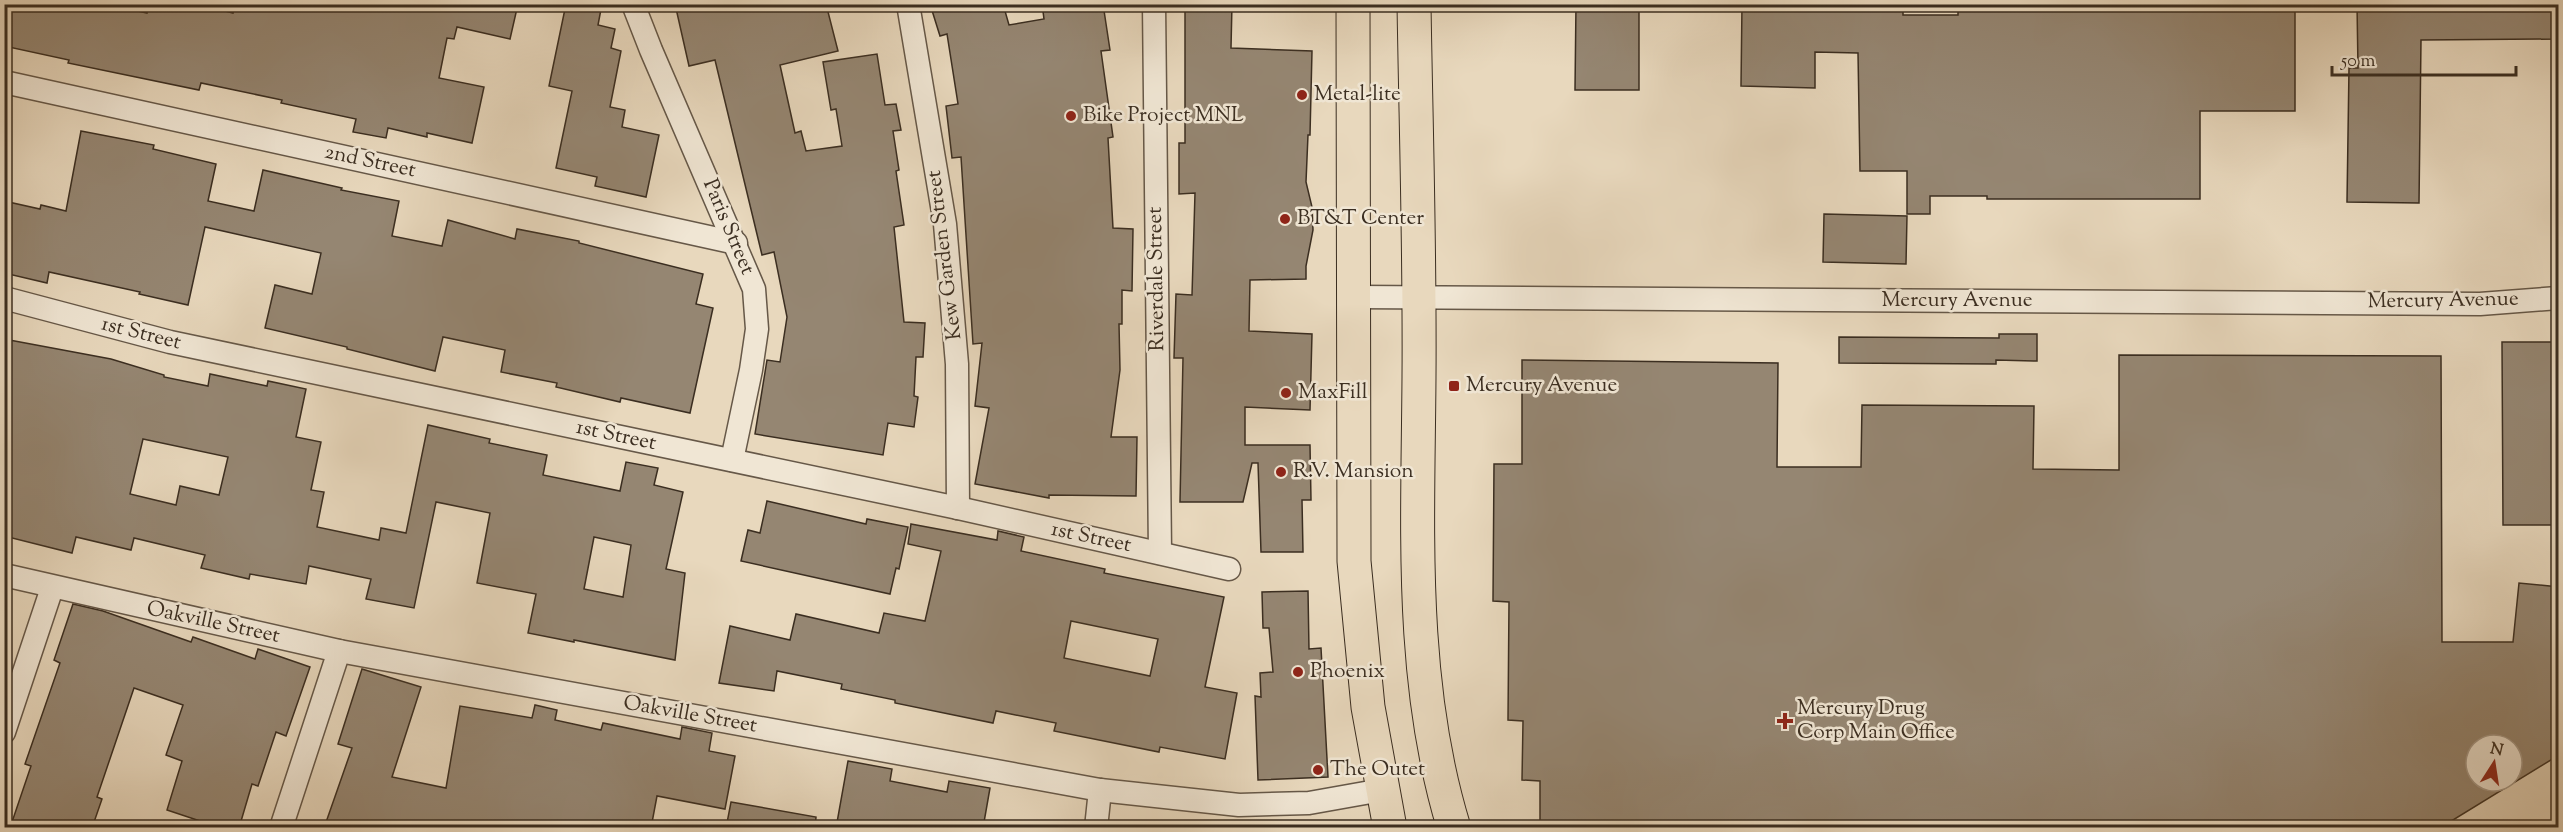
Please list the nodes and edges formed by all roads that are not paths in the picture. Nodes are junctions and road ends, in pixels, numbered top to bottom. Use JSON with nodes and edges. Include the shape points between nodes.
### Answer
{"nodes":[{"id":1,"x":633,"y":4,"type":"edge"},
{"id":2,"x":908,"y":4,"type":"edge"},
{"id":3,"x":1154,"y":4,"type":"edge"},
{"id":4,"x":1353,"y":4,"type":"edge"},
{"id":5,"x":1414,"y":4,"type":"edge"},
{"id":6,"x":4,"y":82,"type":"edge"},
{"id":7,"x":736,"y":243,"type":"junction"},
{"id":8,"x":1355,"y":297,"type":"junction"},
{"id":9,"x":4,"y":298,"type":"edge"},
{"id":10,"x":2559,"y":298,"type":"edge"},
{"id":11,"x":1419,"y":299,"type":"junction"},
{"id":12,"x":732,"y":460,"type":"junction"},
{"id":13,"x":958,"y":508,"type":"junction"},
{"id":14,"x":1160,"y":553,"type":"junction"},
{"id":15,"x":1229,"y":569,"type":"dead end"},
{"id":16,"x":4,"y":575,"type":"edge"},
{"id":17,"x":52,"y":588,"type":"junction"},
{"id":18,"x":339,"y":651,"type":"junction"},
{"id":19,"x":4,"y":732,"type":"edge"},
{"id":20,"x":1100,"y":789,"type":"junction"},
{"id":21,"x":1382,"y":790,"type":"junction"},
{"id":22,"x":281,"y":828,"type":"edge"},
{"id":23,"x":1096,"y":828,"type":"edge"},
{"id":24,"x":1390,"y":828,"type":"edge"},
{"id":25,"x":1454,"y":828,"type":"edge"}],
"edges":[{"from":1,"to":7,"type":"street","name":"Paris Street"},
{"from":2,"to":13,"type":"street","name":"Kew Garden Street","via":[[945,224],[957,364]]},
{"from":3,"to":14,"type":"street","name":"Riverdale Street"},
{"from":4,"to":8,"type":"main road"},
{"from":5,"to":11,"type":"main road"},
{"from":6,"to":7,"type":"street","name":"2nd Street"},
{"from":7,"to":12,"type":"street","name":"Paris Street","via":[[754,289],[757,329]]},
{"from":8,"to":11,"type":"street","name":"Mercury Avenue"},
{"from":8,"to":21,"type":"main road","via":[[1354,561],[1368,707]]},
{"from":9,"to":12,"type":"street","name":"1st Street","via":[[170,342]]},
{"from":10,"to":11,"type":"street","name":"Mercury Avenue","via":[[2480,304]]},
{"from":11,"to":25,"type":"main road","via":[[1417,562],[1427,700]]},
{"from":12,"to":13,"type":"street","name":"1st Street"},
{"from":13,"to":14,"type":"street","name":"1st Street"},
{"from":14,"to":15,"type":"street","name":"1st Street"},
{"from":16,"to":17,"type":"street","name":"Oakville Street"},
{"from":17,"to":18,"type":"street","name":"Oakville Street"},
{"from":17,"to":19,"type":"street"},
{"from":18,"to":20,"type":"street","name":"Oakville Street"},
{"from":18,"to":22,"type":"street"},
{"from":20,"to":21,"type":"street","name":"Oakville Street","via":[[1237,804],[1309,803]]},
{"from":20,"to":23,"type":"street"},
{"from":21,"to":24,"type":"main road"}]}
